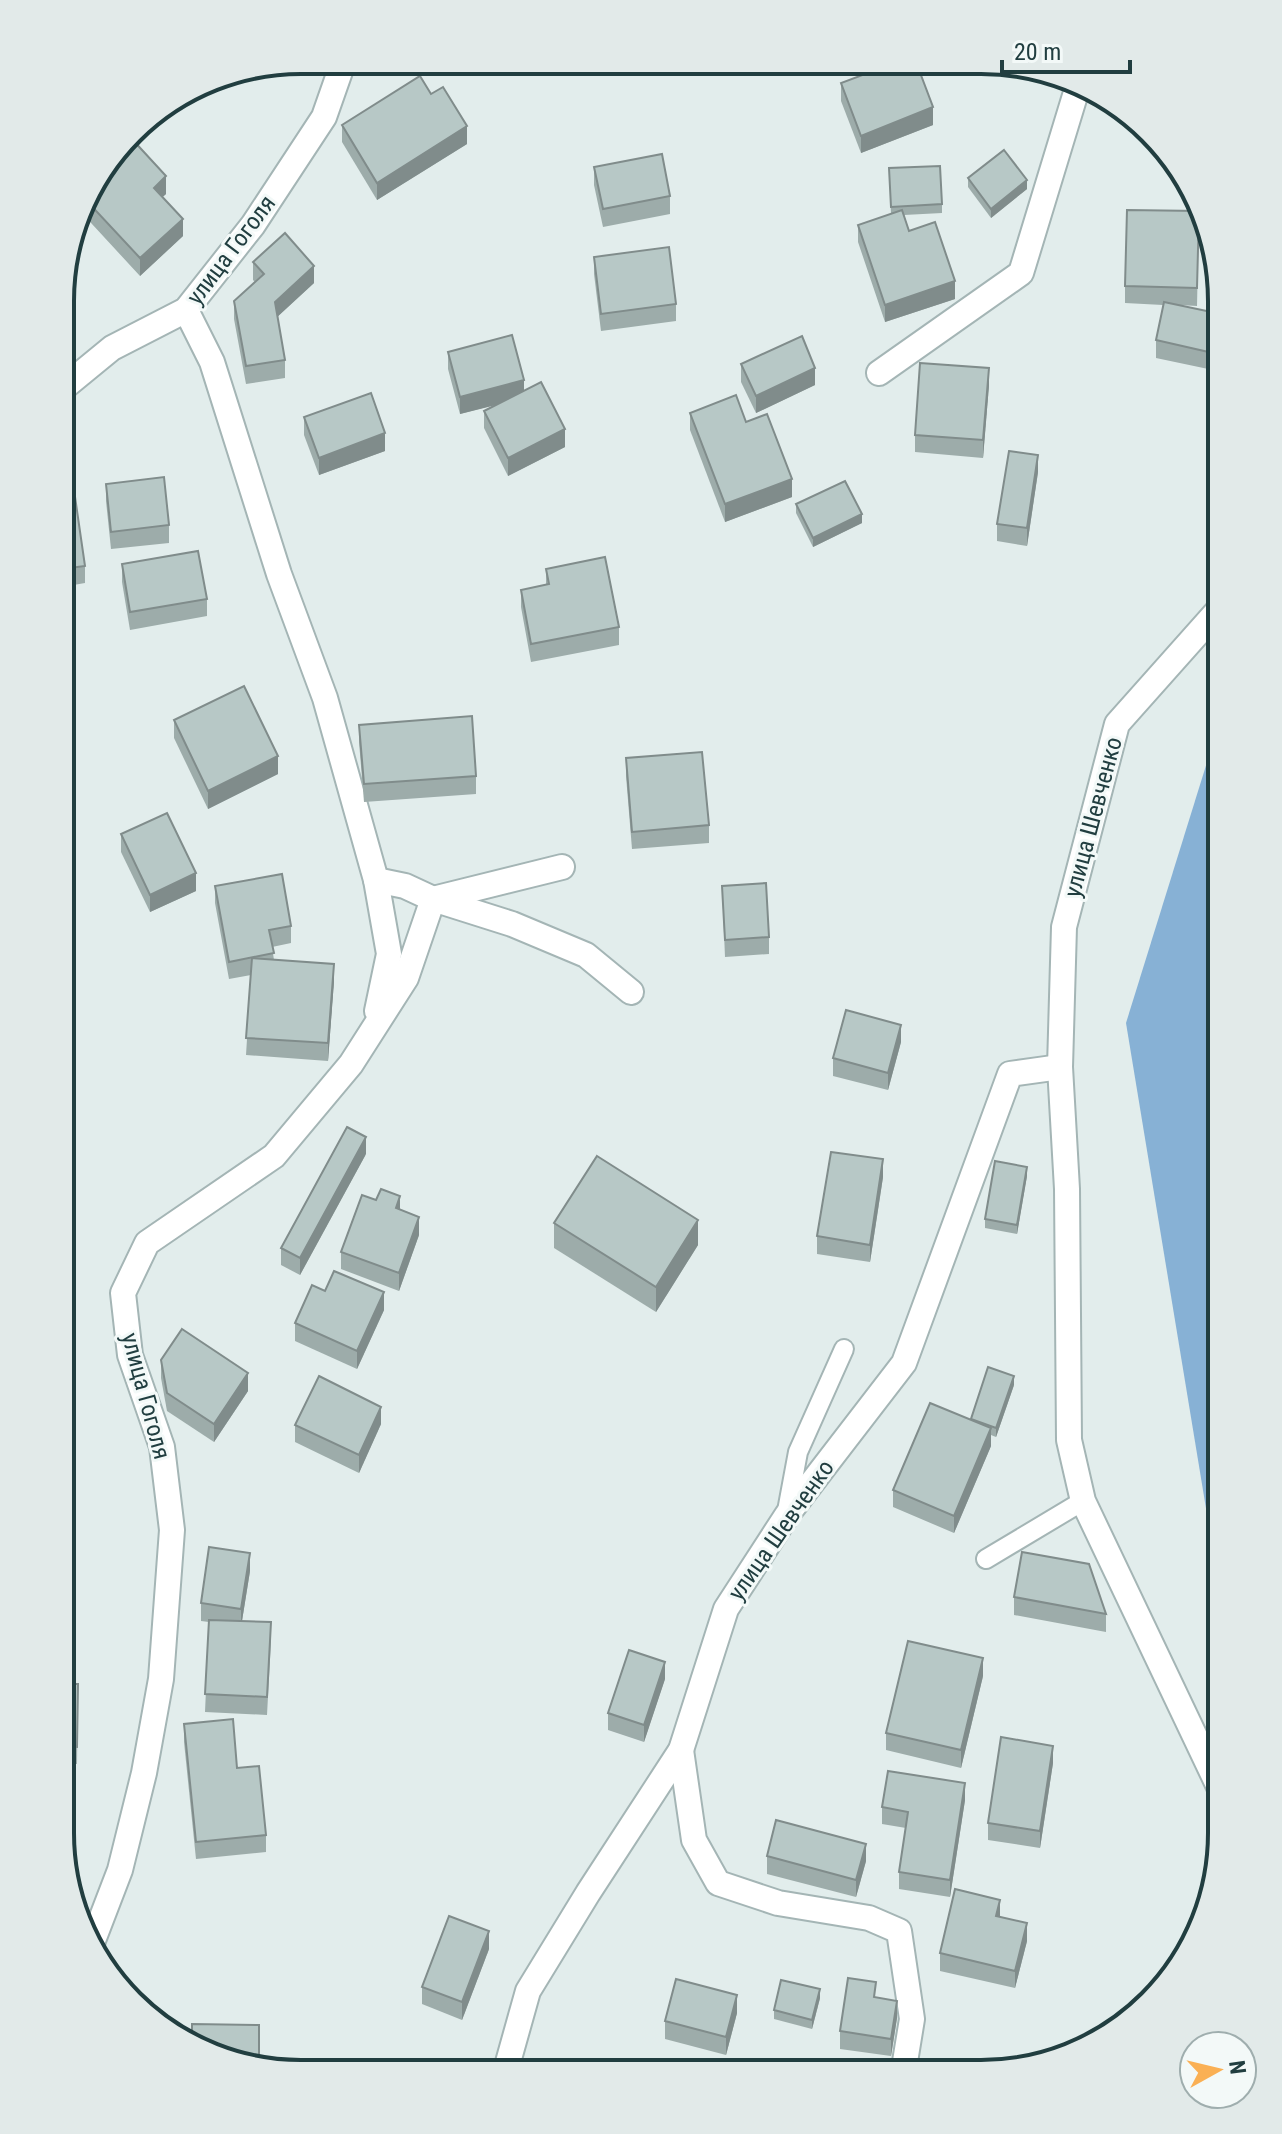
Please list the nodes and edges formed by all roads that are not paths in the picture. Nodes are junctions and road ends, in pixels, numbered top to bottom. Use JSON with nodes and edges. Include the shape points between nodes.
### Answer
{"nodes":[{"id":1,"x":339,"y":74,"type":"edge"},
{"id":2,"x":1075,"y":95,"type":"edge"},
{"id":3,"x":186,"y":310,"type":"junction"},
{"id":4,"x":879,"y":373,"type":"dead end"},
{"id":5,"x":74,"y":379,"type":"edge"},
{"id":6,"x":1208,"y":622,"type":"edge"},
{"id":7,"x":562,"y":867,"type":"dead end"},
{"id":8,"x":376,"y":880,"type":"junction"},
{"id":9,"x":433,"y":899,"type":"junction"},
{"id":10,"x":631,"y":992,"type":"dead end"},
{"id":11,"x":374,"y":1029,"type":"junction"},
{"id":12,"x":1060,"y":1067,"type":"junction"},
{"id":13,"x":844,"y":1349,"type":"dead end"},
{"id":14,"x":1083,"y":1501,"type":"junction"},
{"id":15,"x":787,"y":1515,"type":"junction"},
{"id":16,"x":986,"y":1559,"type":"dead end"},
{"id":17,"x":681,"y":1750,"type":"junction"},
{"id":18,"x":1208,"y":1764,"type":"edge"},
{"id":19,"x":96,"y":1931,"type":"edge"},
{"id":20,"x":509,"y":2060,"type":"edge"},
{"id":21,"x":905,"y":2060,"type":"edge"}],
"edges":[{"from":1,"to":3,"type":"street","name":"улица Гоголя","via":[[324,117],[253,225]]},
{"from":2,"to":4,"type":"street","via":[[1021,273]]},
{"from":3,"to":5,"type":"street","name":"улица Гоголя","via":[[112,348]]},
{"from":3,"to":8,"type":"street","via":[[212,362],[279,574],[325,698]]},
{"from":6,"to":12,"type":"street","name":"улица Шевченко","via":[[1117,724],[1064,927]]},
{"from":7,"to":9,"type":"street"},
{"from":8,"to":9,"type":"street"},
{"from":8,"to":11,"type":"street","via":[[389,954]]},
{"from":9,"to":10,"type":"street","via":[[586,955]]},
{"from":9,"to":11,"type":"street","name":"улица Гоголя","via":[[406,978]]},
{"from":11,"to":19,"type":"street","name":"улица Гоголя","via":[[274,1156],[147,1243],[123,1293],[130,1355],[162,1447],[172,1530],[161,1679],[144,1773],[120,1870]]},
{"from":12,"to":14,"type":"street","name":"улица Шевченко","via":[[1067,1189],[1069,1440]]},
{"from":12,"to":15,"type":"street","name":"улица Шевченко","via":[[1010,1074],[904,1363]]},
{"from":13,"to":15,"type":"lane","via":[[798,1452]]},
{"from":14,"to":16,"type":"lane"},
{"from":14,"to":18,"type":"street","name":"улица Шевченко"},
{"from":15,"to":17,"type":"street","name":"улица Шевченко","via":[[726,1609]]},
{"from":17,"to":20,"type":"street","name":"улица Шевченко","via":[[528,1991]]},
{"from":17,"to":21,"type":"street","via":[[694,1840],[718,1883],[778,1903],[869,1918],[899,1931],[912,2019]]}]}
